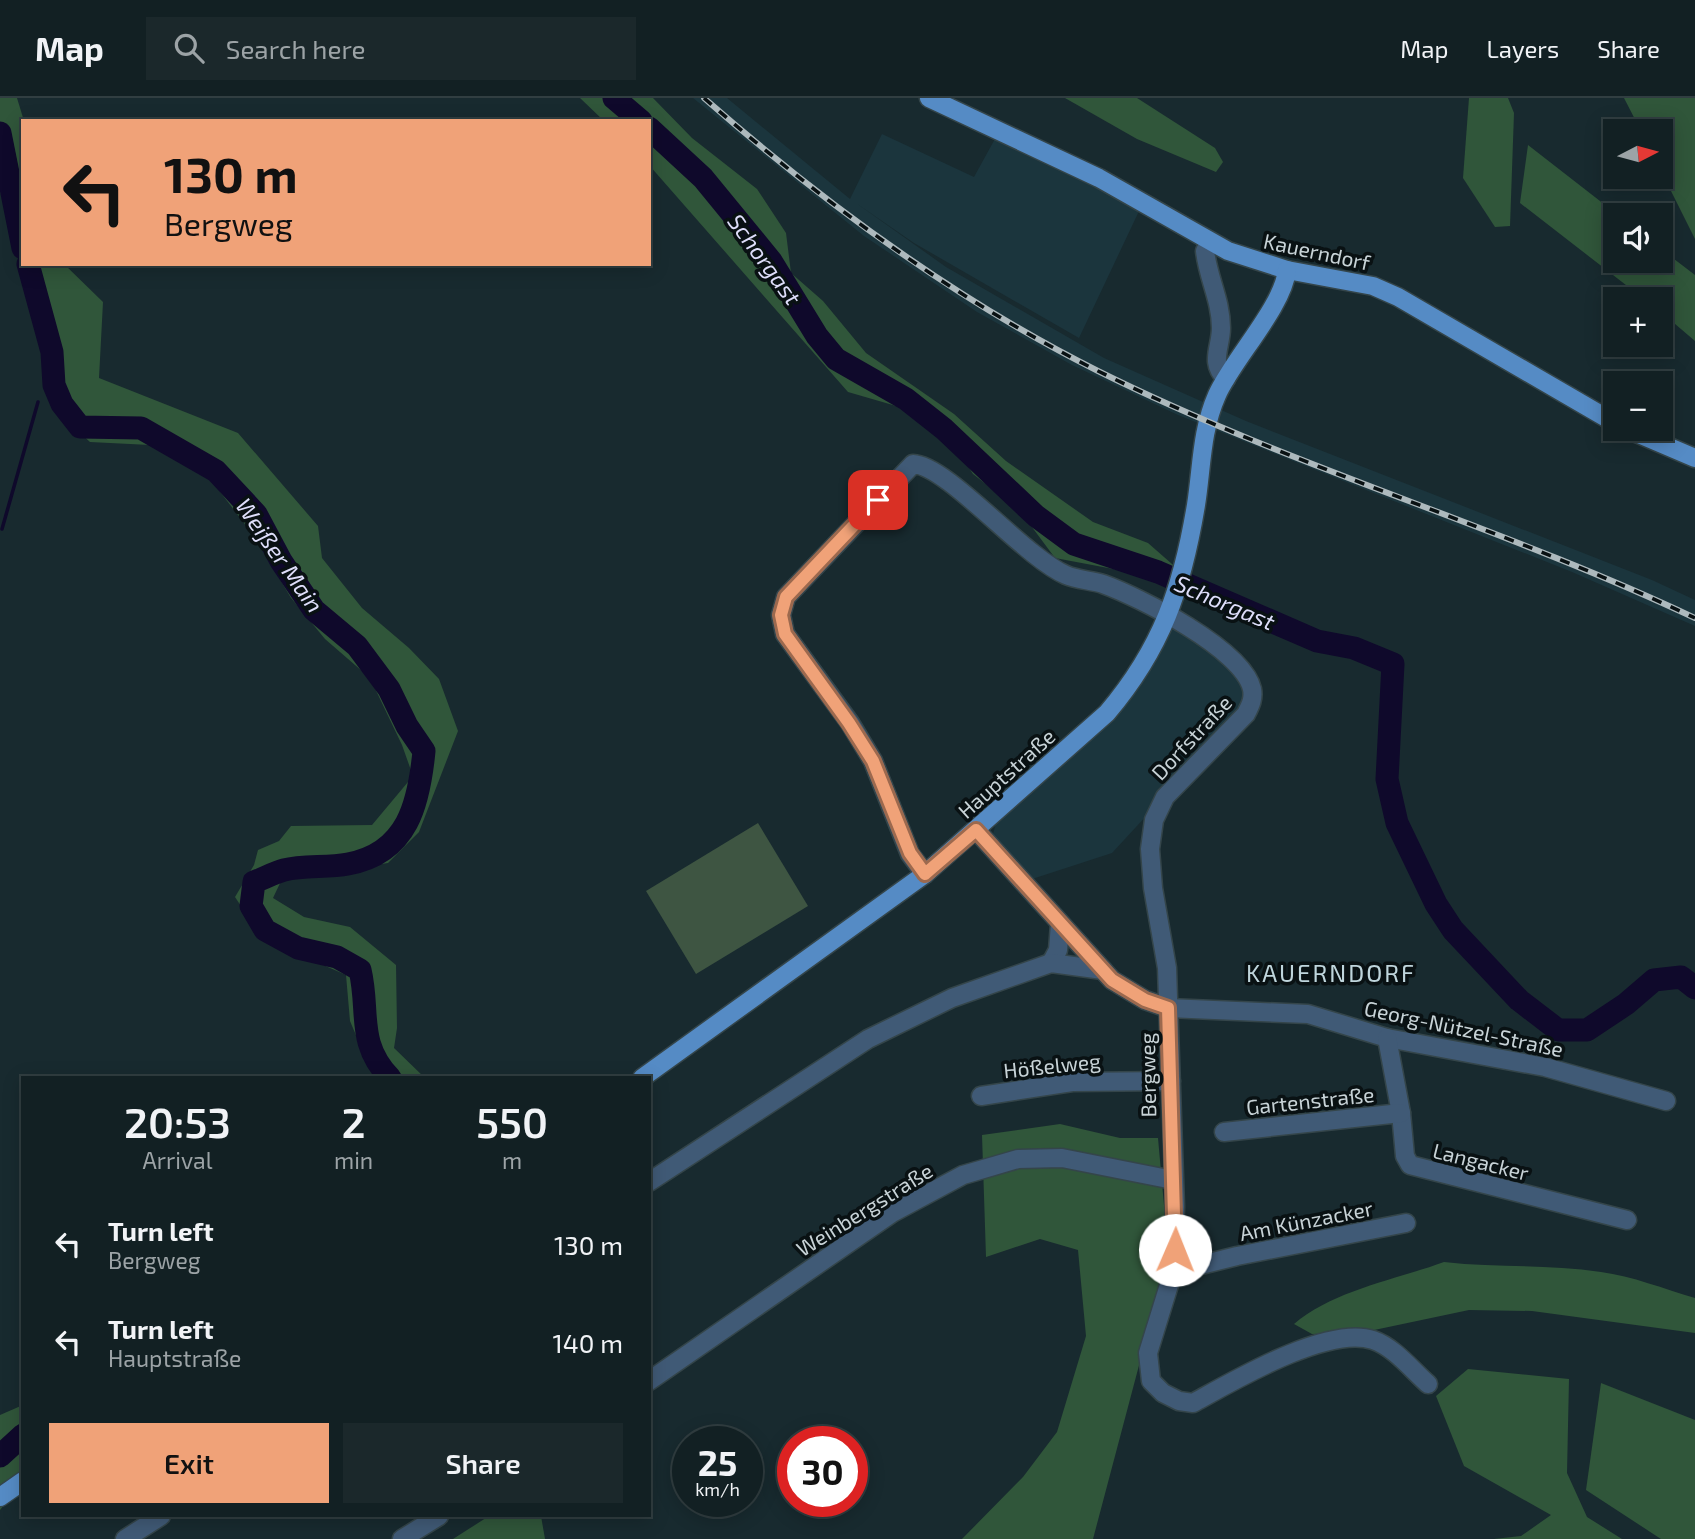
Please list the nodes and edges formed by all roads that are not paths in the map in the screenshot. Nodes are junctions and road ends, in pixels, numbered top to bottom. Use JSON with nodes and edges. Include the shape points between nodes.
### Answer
{"nodes":[{"id":1,"x":929,"y":98,"type":"edge"},
{"id":2,"x":1210,"y":242,"type":"junction"},
{"id":3,"x":1287,"y":270,"type":"junction"},
{"id":4,"x":1226,"y":379,"type":"junction"},
{"id":5,"x":1603,"y":416,"type":"edge"},
{"id":6,"x":1655,"y":441,"type":"edge"},
{"id":7,"x":1695,"y":458,"type":"edge"},
{"id":8,"x":1172,"y":606,"type":"junction"},
{"id":9,"x":976,"y":830,"type":"junction"},
{"id":10,"x":925,"y":874,"type":"junction"},
{"id":11,"x":1060,"y":924,"type":"junction"},
{"id":12,"x":1051,"y":963,"type":"junction"},
{"id":13,"x":1103,"y":970,"type":"junction"},
{"id":14,"x":1168,"y":1008,"type":"junction"},
{"id":15,"x":1387,"y":1038,"type":"junction"},
{"id":16,"x":645,"y":1076,"type":"edge"},
{"id":17,"x":1171,"y":1081,"type":"junction"},
{"id":18,"x":981,"y":1096,"type":"dead end"},
{"id":19,"x":1666,"y":1101,"type":"dead end"},
{"id":20,"x":1401,"y":1113,"type":"junction"},
{"id":21,"x":1224,"y":1132,"type":"dead end"},
{"id":22,"x":1173,"y":1180,"type":"junction"},
{"id":23,"x":651,"y":1181,"type":"edge"},
{"id":24,"x":1627,"y":1220,"type":"dead end"},
{"id":25,"x":1406,"y":1223,"type":"dead end"},
{"id":26,"x":1173,"y":1272,"type":"junction"},
{"id":27,"x":651,"y":1380,"type":"edge"},
{"id":28,"x":1428,"y":1384,"type":"dead end"},
{"id":29,"x":21,"y":1482,"type":"edge"},
{"id":30,"x":0,"y":1497,"type":"edge"},
{"id":31,"x":159,"y":1517,"type":"edge"},
{"id":32,"x":437,"y":1517,"type":"edge"},
{"id":33,"x":132,"y":1528,"type":"edge"},
{"id":34,"x":402,"y":1539,"type":"edge"}],
"edges":[{"from":1,"to":2,"type":"main road","name":"Kauerndorf","via":[[1099,178]]},
{"from":2,"to":3,"type":"main road","name":"Kauerndorf","via":[[1254,262]]},
{"from":2,"to":4,"type":"street","via":[[1205,251],[1219,300],[1221,328],[1215,359],[1217,370]]},
{"from":3,"to":4,"type":"main road","name":"Hauptstraße","via":[[1282,291]]},
{"from":3,"to":5,"type":"main road","name":"Kauerndorf","via":[[1346,279],[1398,297]]},
{"from":4,"to":8,"type":"main road","name":"Hauptstraße","via":[[1202,442],[1196,504]]},
{"from":6,"to":7,"type":"main road"},
{"from":8,"to":9,"type":"main road","name":"Hauptstraße","via":[[1146,663],[1107,713]]},
{"from":8,"to":10,"type":"street","via":[[1066,575],[922,464],[913,464],[786,597],[781,615],[785,634],[873,761],[910,853]]},
{"from":8,"to":14,"type":"street","name":"Dorfstraße","via":[[1241,671],[1252,688],[1252,702],[1214,749],[1165,797],[1154,820],[1150,849],[1167,968]]},
{"from":9,"to":10,"type":"main road","name":"Hauptstraße"},
{"from":9,"to":11,"type":"street","name":"Bergweg"},
{"from":10,"to":16,"type":"main road","name":"Hauptstraße"},
{"from":11,"to":12,"type":"street","via":[[1058,950]]},
{"from":11,"to":13,"type":"street","name":"Bergweg"},
{"from":12,"to":13,"type":"street"},
{"from":12,"to":23,"type":"street","via":[[952,998],[869,1039]]},
{"from":13,"to":14,"type":"street","name":"Bergweg","via":[[1145,1000]]},
{"from":14,"to":15,"type":"street","name":"Georg-Nützel-Straße","via":[[1308,1014]]},
{"from":14,"to":17,"type":"street","name":"Bergweg"},
{"from":15,"to":19,"type":"street","name":"Georg-Nützel-Straße","via":[[1545,1066]]},
{"from":15,"to":20,"type":"street","name":"Langacker"},
{"from":17,"to":18,"type":"street","name":"Hößelweg","via":[[1072,1082]]},
{"from":17,"to":22,"type":"street","name":"Bergweg"},
{"from":20,"to":21,"type":"street","name":"Gartenstraße"},
{"from":20,"to":24,"type":"street","name":"Langacker","via":[[1410,1165]]},
{"from":22,"to":26,"type":"street","name":"Bergweg"},
{"from":22,"to":27,"type":"street","name":"Weinbergstraße","via":[[1062,1158],[1018,1159],[963,1175],[891,1213]]},
{"from":25,"to":26,"type":"street","name":"Am Künzacker"},
{"from":26,"to":28,"type":"street","name":"Bergweg","via":[[1148,1353],[1151,1381],[1180,1401],[1193,1403],[1310,1345],[1354,1335],[1376,1340]]},
{"from":29,"to":30,"type":"main road"},
{"from":31,"to":33,"type":"street"},
{"from":32,"to":34,"type":"street"}]}
